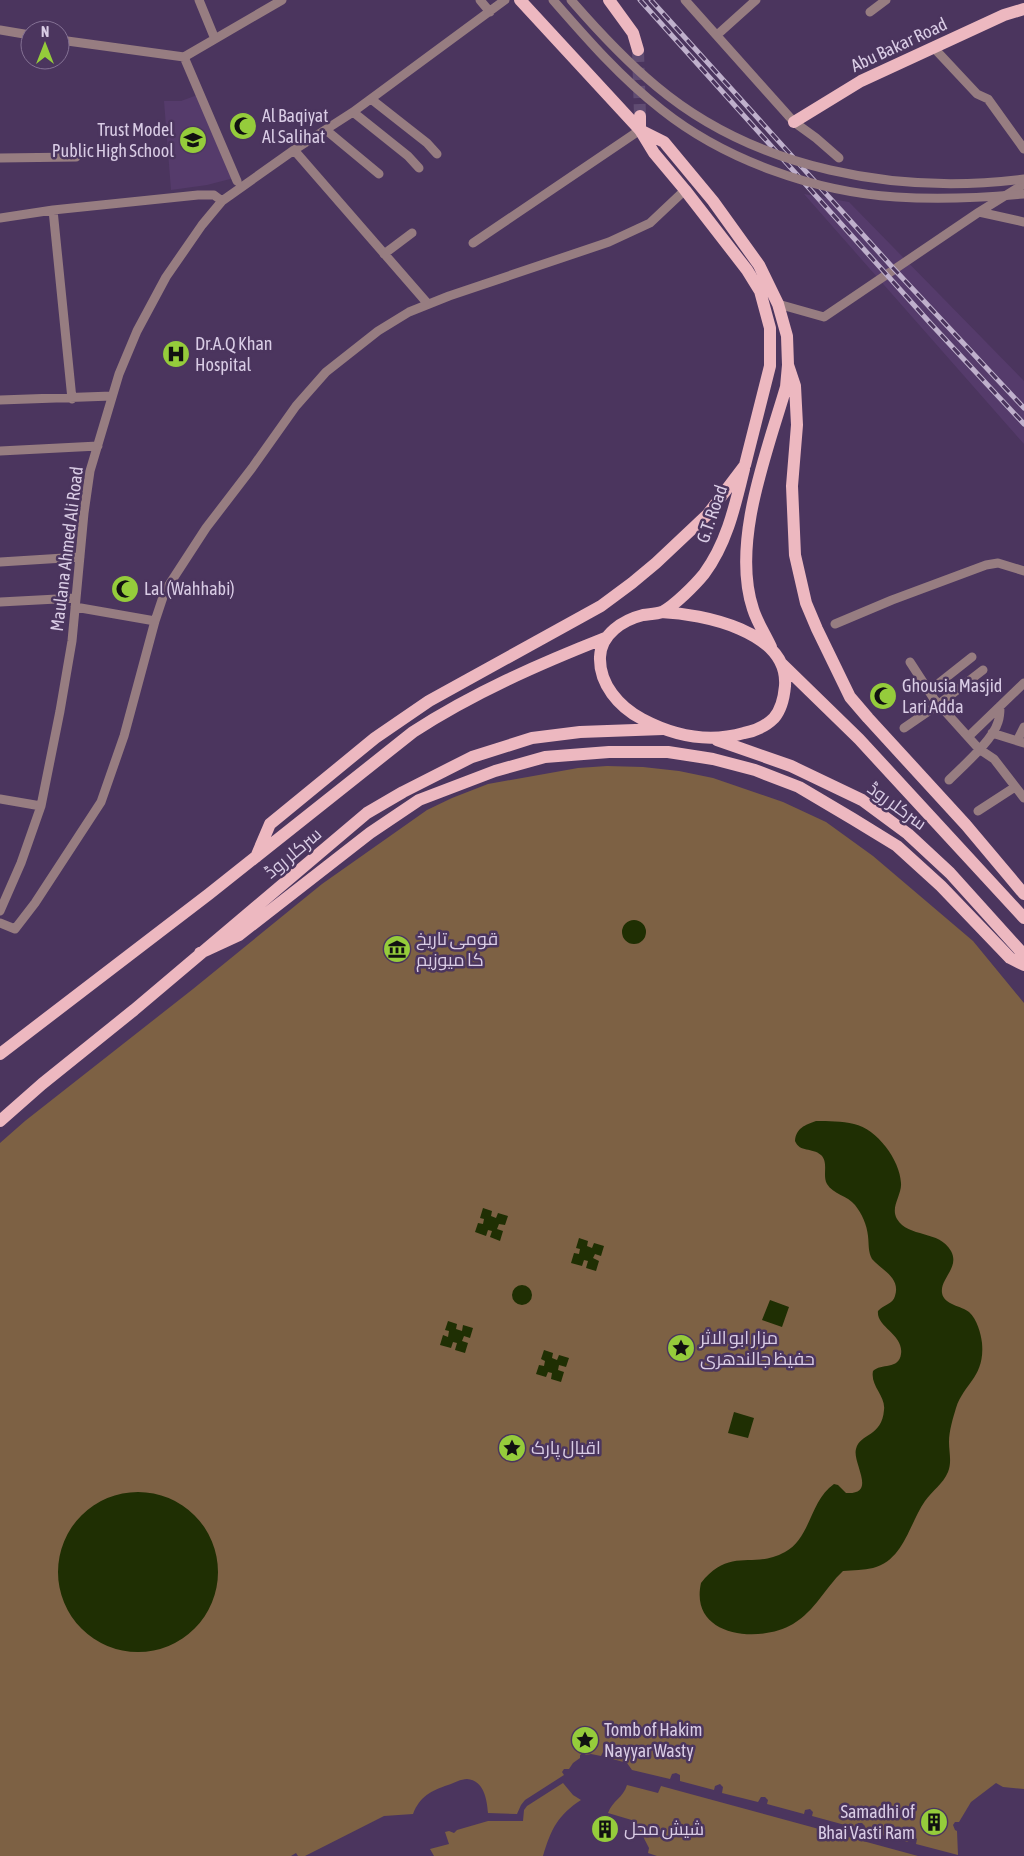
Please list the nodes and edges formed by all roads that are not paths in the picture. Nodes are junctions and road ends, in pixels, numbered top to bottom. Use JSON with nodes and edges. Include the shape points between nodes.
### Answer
{"nodes":[{"id":1,"x":199,"y":0,"type":"edge"},
{"id":2,"x":282,"y":0,"type":"edge"},
{"id":3,"x":480,"y":0,"type":"edge"},
{"id":4,"x":505,"y":0,"type":"edge"},
{"id":5,"x":520,"y":0,"type":"edge"},
{"id":6,"x":553,"y":0,"type":"edge"},
{"id":7,"x":571,"y":0,"type":"edge"},
{"id":8,"x":608,"y":0,"type":"edge"},
{"id":9,"x":685,"y":0,"type":"edge"},
{"id":10,"x":756,"y":0,"type":"edge"},
{"id":11,"x":886,"y":0,"type":"edge"},
{"id":12,"x":1024,"y":9,"type":"edge"},
{"id":13,"x":490,"y":12,"type":"junction"},
{"id":14,"x":870,"y":12,"type":"dead end"},
{"id":15,"x":0,"y":30,"type":"edge"},
{"id":16,"x":20,"y":33,"type":"edge"},
{"id":17,"x":717,"y":35,"type":"junction"},
{"id":18,"x":215,"y":39,"type":"junction"},
{"id":19,"x":70,"y":41,"type":"edge"},
{"id":20,"x":933,"y":47,"type":"junction"},
{"id":21,"x":638,"y":50,"type":"tunnel mouth"},
{"id":22,"x":184,"y":57,"type":"junction"},
{"id":23,"x":372,"y":99,"type":"junction"},
{"id":24,"x":353,"y":112,"type":"junction"},
{"id":25,"x":640,"y":116,"type":"tunnel mouth"},
{"id":26,"x":794,"y":122,"type":"junction"},
{"id":27,"x":326,"y":130,"type":"junction"},
{"id":28,"x":640,"y":130,"type":"junction"},
{"id":29,"x":1024,"y":149,"type":"edge"},
{"id":30,"x":294,"y":150,"type":"junction"},
{"id":31,"x":437,"y":154,"type":"dead end"},
{"id":32,"x":76,"y":157,"type":"dead end"},
{"id":33,"x":0,"y":158,"type":"edge"},
{"id":34,"x":839,"y":158,"type":"dead end"},
{"id":35,"x":419,"y":168,"type":"dead end"},
{"id":36,"x":379,"y":174,"type":"dead end"},
{"id":37,"x":1024,"y":179,"type":"edge"},
{"id":38,"x":237,"y":181,"type":"dead end"},
{"id":39,"x":1024,"y":184,"type":"edge"},
{"id":40,"x":685,"y":190,"type":"junction"},
{"id":41,"x":1024,"y":194,"type":"edge"},
{"id":42,"x":222,"y":200,"type":"junction"},
{"id":43,"x":53,"y":210,"type":"junction"},
{"id":44,"x":979,"y":212,"type":"junction"},
{"id":45,"x":0,"y":218,"type":"edge"},
{"id":46,"x":1024,"y":222,"type":"edge"},
{"id":47,"x":412,"y":233,"type":"dead end"},
{"id":48,"x":473,"y":243,"type":"dead end"},
{"id":49,"x":384,"y":254,"type":"junction"},
{"id":50,"x":428,"y":304,"type":"junction"},
{"id":51,"x":778,"y":304,"type":"junction"},
{"id":52,"x":788,"y":365,"type":"junction"},
{"id":53,"x":112,"y":396,"type":"junction"},
{"id":54,"x":72,"y":398,"type":"junction"},
{"id":55,"x":0,"y":400,"type":"edge"},
{"id":56,"x":98,"y":446,"type":"junction"},
{"id":57,"x":0,"y":451,"type":"edge"},
{"id":58,"x":745,"y":464,"type":"junction"},
{"id":59,"x":80,"y":558,"type":"junction"},
{"id":60,"x":0,"y":562,"type":"edge"},
{"id":61,"x":1024,"y":571,"type":"edge"},
{"id":62,"x":0,"y":602,"type":"edge"},
{"id":63,"x":75,"y":602,"type":"junction"},
{"id":64,"x":662,"y":612,"type":"junction"},
{"id":65,"x":155,"y":621,"type":"junction"},
{"id":66,"x":834,"y":624,"type":"dead end"},
{"id":67,"x":605,"y":638,"type":"junction"},
{"id":68,"x":773,"y":651,"type":"junction"},
{"id":69,"x":972,"y":657,"type":"dead end"},
{"id":70,"x":910,"y":662,"type":"dead end"},
{"id":71,"x":782,"y":664,"type":"junction"},
{"id":72,"x":983,"y":670,"type":"dead end"},
{"id":73,"x":1022,"y":688,"type":"edge"},
{"id":74,"x":929,"y":691,"type":"junction"},
{"id":75,"x":938,"y":704,"type":"junction"},
{"id":76,"x":1000,"y":706,"type":"junction"},
{"id":77,"x":1024,"y":727,"type":"edge"},
{"id":78,"x":904,"y":728,"type":"dead end"},
{"id":79,"x":663,"y":729,"type":"junction"},
{"id":80,"x":992,"y":733,"type":"junction"},
{"id":81,"x":968,"y":737,"type":"junction"},
{"id":82,"x":713,"y":738,"type":"junction"},
{"id":83,"x":1020,"y":742,"type":"edge"},
{"id":84,"x":979,"y":749,"type":"junction"},
{"id":85,"x":949,"y":780,"type":"dead end"},
{"id":86,"x":1015,"y":787,"type":"junction"},
{"id":87,"x":1024,"y":798,"type":"edge"},
{"id":88,"x":0,"y":799,"type":"edge"},
{"id":89,"x":40,"y":806,"type":"junction"},
{"id":90,"x":978,"y":810,"type":"dead end"},
{"id":91,"x":256,"y":857,"type":"junction"},
{"id":92,"x":1024,"y":894,"type":"edge"},
{"id":93,"x":0,"y":911,"type":"edge"},
{"id":94,"x":1024,"y":918,"type":"edge"},
{"id":95,"x":0,"y":923,"type":"edge"},
{"id":96,"x":200,"y":953,"type":"junction"},
{"id":97,"x":1024,"y":955,"type":"edge"},
{"id":98,"x":1024,"y":965,"type":"edge"},
{"id":99,"x":0,"y":1054,"type":"edge"},
{"id":100,"x":0,"y":1121,"type":"edge"}],
"edges":[{"from":1,"to":18,"type":"street"},
{"from":2,"to":18,"type":"street"},
{"from":3,"to":13,"type":"street"},
{"from":4,"to":13,"type":"street","name":"Maulana Ahmed Ali Road"},
{"from":5,"to":28,"type":"main road"},
{"from":6,"to":41,"type":"street","bridge":true,"via":[[587,40],[663,111],[726,150],[760,166],[830,188],[894,197],[976,198]]},
{"from":7,"to":37,"type":"street","bridge":true,"via":[[657,87],[749,143],[796,161],[878,180],[971,183]]},
{"from":8,"to":21,"type":"main road","via":[[633,33]]},
{"from":9,"to":17,"type":"street"},
{"from":10,"to":17,"type":"street"},
{"from":11,"to":14,"type":"street"},
{"from":12,"to":20,"type":"main road","name":"Abu Bakar Road"},
{"from":13,"to":23,"type":"street","name":"Maulana Ahmed Ali Road"},
{"from":15,"to":16,"type":"street"},
{"from":17,"to":26,"type":"street"},
{"from":18,"to":22,"type":"street"},
{"from":19,"to":22,"type":"street"},
{"from":20,"to":26,"type":"main road","name":"Abu Bakar Road","via":[[861,81]]},
{"from":20,"to":29,"type":"street","via":[[977,94],[988,99]]},
{"from":22,"to":38,"type":"street"},
{"from":23,"to":24,"type":"street","name":"Maulana Ahmed Ali Road"},
{"from":23,"to":31,"type":"street"},
{"from":24,"to":27,"type":"street","name":"Maulana Ahmed Ali Road"},
{"from":24,"to":35,"type":"street"},
{"from":25,"to":28,"type":"main road"},
{"from":26,"to":34,"type":"street"},
{"from":27,"to":30,"type":"street","name":"Maulana Ahmed Ali Road"},
{"from":27,"to":36,"type":"street"},
{"from":28,"to":40,"type":"main road","name":"G.T. Road","via":[[654,153]]},
{"from":28,"to":48,"type":"street"},
{"from":28,"to":51,"type":"main road","via":[[664,142],[713,201],[758,265]]},
{"from":30,"to":42,"type":"street","name":"Maulana Ahmed Ali Road"},
{"from":30,"to":49,"type":"street"},
{"from":32,"to":33,"type":"street"},
{"from":39,"to":44,"type":"street"},
{"from":40,"to":50,"type":"street","via":[[650,223],[609,242]]},
{"from":40,"to":58,"type":"main road","name":"G.T. Road","via":[[747,270],[760,291],[768,316],[770,366]]},
{"from":42,"to":43,"type":"street","via":[[214,195],[198,195]]},
{"from":42,"to":53,"type":"street","name":"Maulana Ahmed Ali Road","via":[[166,277],[137,331]]},
{"from":43,"to":45,"type":"street"},
{"from":43,"to":54,"type":"street"},
{"from":44,"to":46,"type":"street"},
{"from":44,"to":51,"type":"street","via":[[824,318]]},
{"from":47,"to":49,"type":"street"},
{"from":49,"to":50,"type":"street"},
{"from":50,"to":65,"type":"street","via":[[378,330],[326,372],[296,406],[206,528],[165,591]]},
{"from":51,"to":52,"type":"main road","via":[[786,336]]},
{"from":52,"to":68,"type":"main road","via":[[786,387],[748,527],[746,554],[753,609]]},
{"from":52,"to":92,"type":"main road","via":[[795,386],[797,425],[792,486],[795,555],[806,603],[817,629],[856,704]]},
{"from":53,"to":54,"type":"street"},
{"from":53,"to":56,"type":"street","name":"Maulana Ahmed Ali Road"},
{"from":54,"to":55,"type":"street"},
{"from":56,"to":57,"type":"street"},
{"from":56,"to":59,"type":"street","name":"Maulana Ahmed Ali Road","via":[[90,471]]},
{"from":58,"to":64,"type":"main road","name":"G.T. Road","via":[[734,511],[718,553],[704,575]]},
{"from":58,"to":91,"type":"main road","via":[[708,514],[632,583],[601,606],[429,702],[375,738],[270,824]]},
{"from":59,"to":60,"type":"street"},
{"from":59,"to":63,"type":"street","name":"Maulana Ahmed Ali Road"},
{"from":61,"to":66,"type":"street","via":[[998,563],[986,565]]},
{"from":62,"to":63,"type":"street"},
{"from":63,"to":65,"type":"street"},
{"from":63,"to":89,"type":"street","name":"Maulana Ahmed Ali Road","via":[[72,641]]},
{"from":64,"to":67,"type":"main road","via":[[632,619]]},
{"from":64,"to":68,"type":"main road","via":[[724,624],[748,634]]},
{"from":65,"to":95,"type":"street","via":[[124,736],[101,802],[15,929]]},
{"from":67,"to":79,"type":"main road","via":[[600,656],[608,688],[633,714]]},
{"from":67,"to":91,"type":"main road","name":"سرکلر روڈ","via":[[446,710],[381,757]]},
{"from":68,"to":71,"type":"main road"},
{"from":69,"to":74,"type":"street"},
{"from":70,"to":74,"type":"street"},
{"from":71,"to":82,"type":"main road","via":[[785,689],[782,705],[774,718],[747,733]]},
{"from":71,"to":94,"type":"main road","name":"سرکلر روڈ","via":[[859,740]]},
{"from":72,"to":75,"type":"street"},
{"from":73,"to":76,"type":"street"},
{"from":74,"to":75,"type":"street"},
{"from":75,"to":78,"type":"street"},
{"from":75,"to":81,"type":"street"},
{"from":76,"to":80,"type":"street","via":[[998,722]]},
{"from":76,"to":81,"type":"street"},
{"from":77,"to":83,"type":"street"},
{"from":79,"to":82,"type":"main road"},
{"from":79,"to":96,"type":"main road","name":"سرکلر روڈ","via":[[580,732],[532,738],[472,757],[367,813]]},
{"from":80,"to":83,"type":"street"},
{"from":80,"to":84,"type":"street"},
{"from":81,"to":84,"type":"street"},
{"from":82,"to":97,"type":"main road","name":"سرکلر روڈ","via":[[791,766],[862,800],[908,834],[950,873]]},
{"from":84,"to":85,"type":"street"},
{"from":84,"to":86,"type":"street","via":[[994,758]]},
{"from":86,"to":87,"type":"street"},
{"from":86,"to":90,"type":"street"},
{"from":88,"to":89,"type":"street"},
{"from":89,"to":93,"type":"street","name":"Maulana Ahmed Ali Road","via":[[21,863]]},
{"from":91,"to":99,"type":"main road","name":"سرکلر روڈ"},
{"from":96,"to":98,"type":"main road","via":[[239,935],[370,833],[419,800],[481,775],[545,757],[668,752],[755,770],[799,788],[853,819],[897,846],[941,886],[1010,958]]},
{"from":96,"to":100,"type":"main road","name":"سرکلر روڈ"}]}
